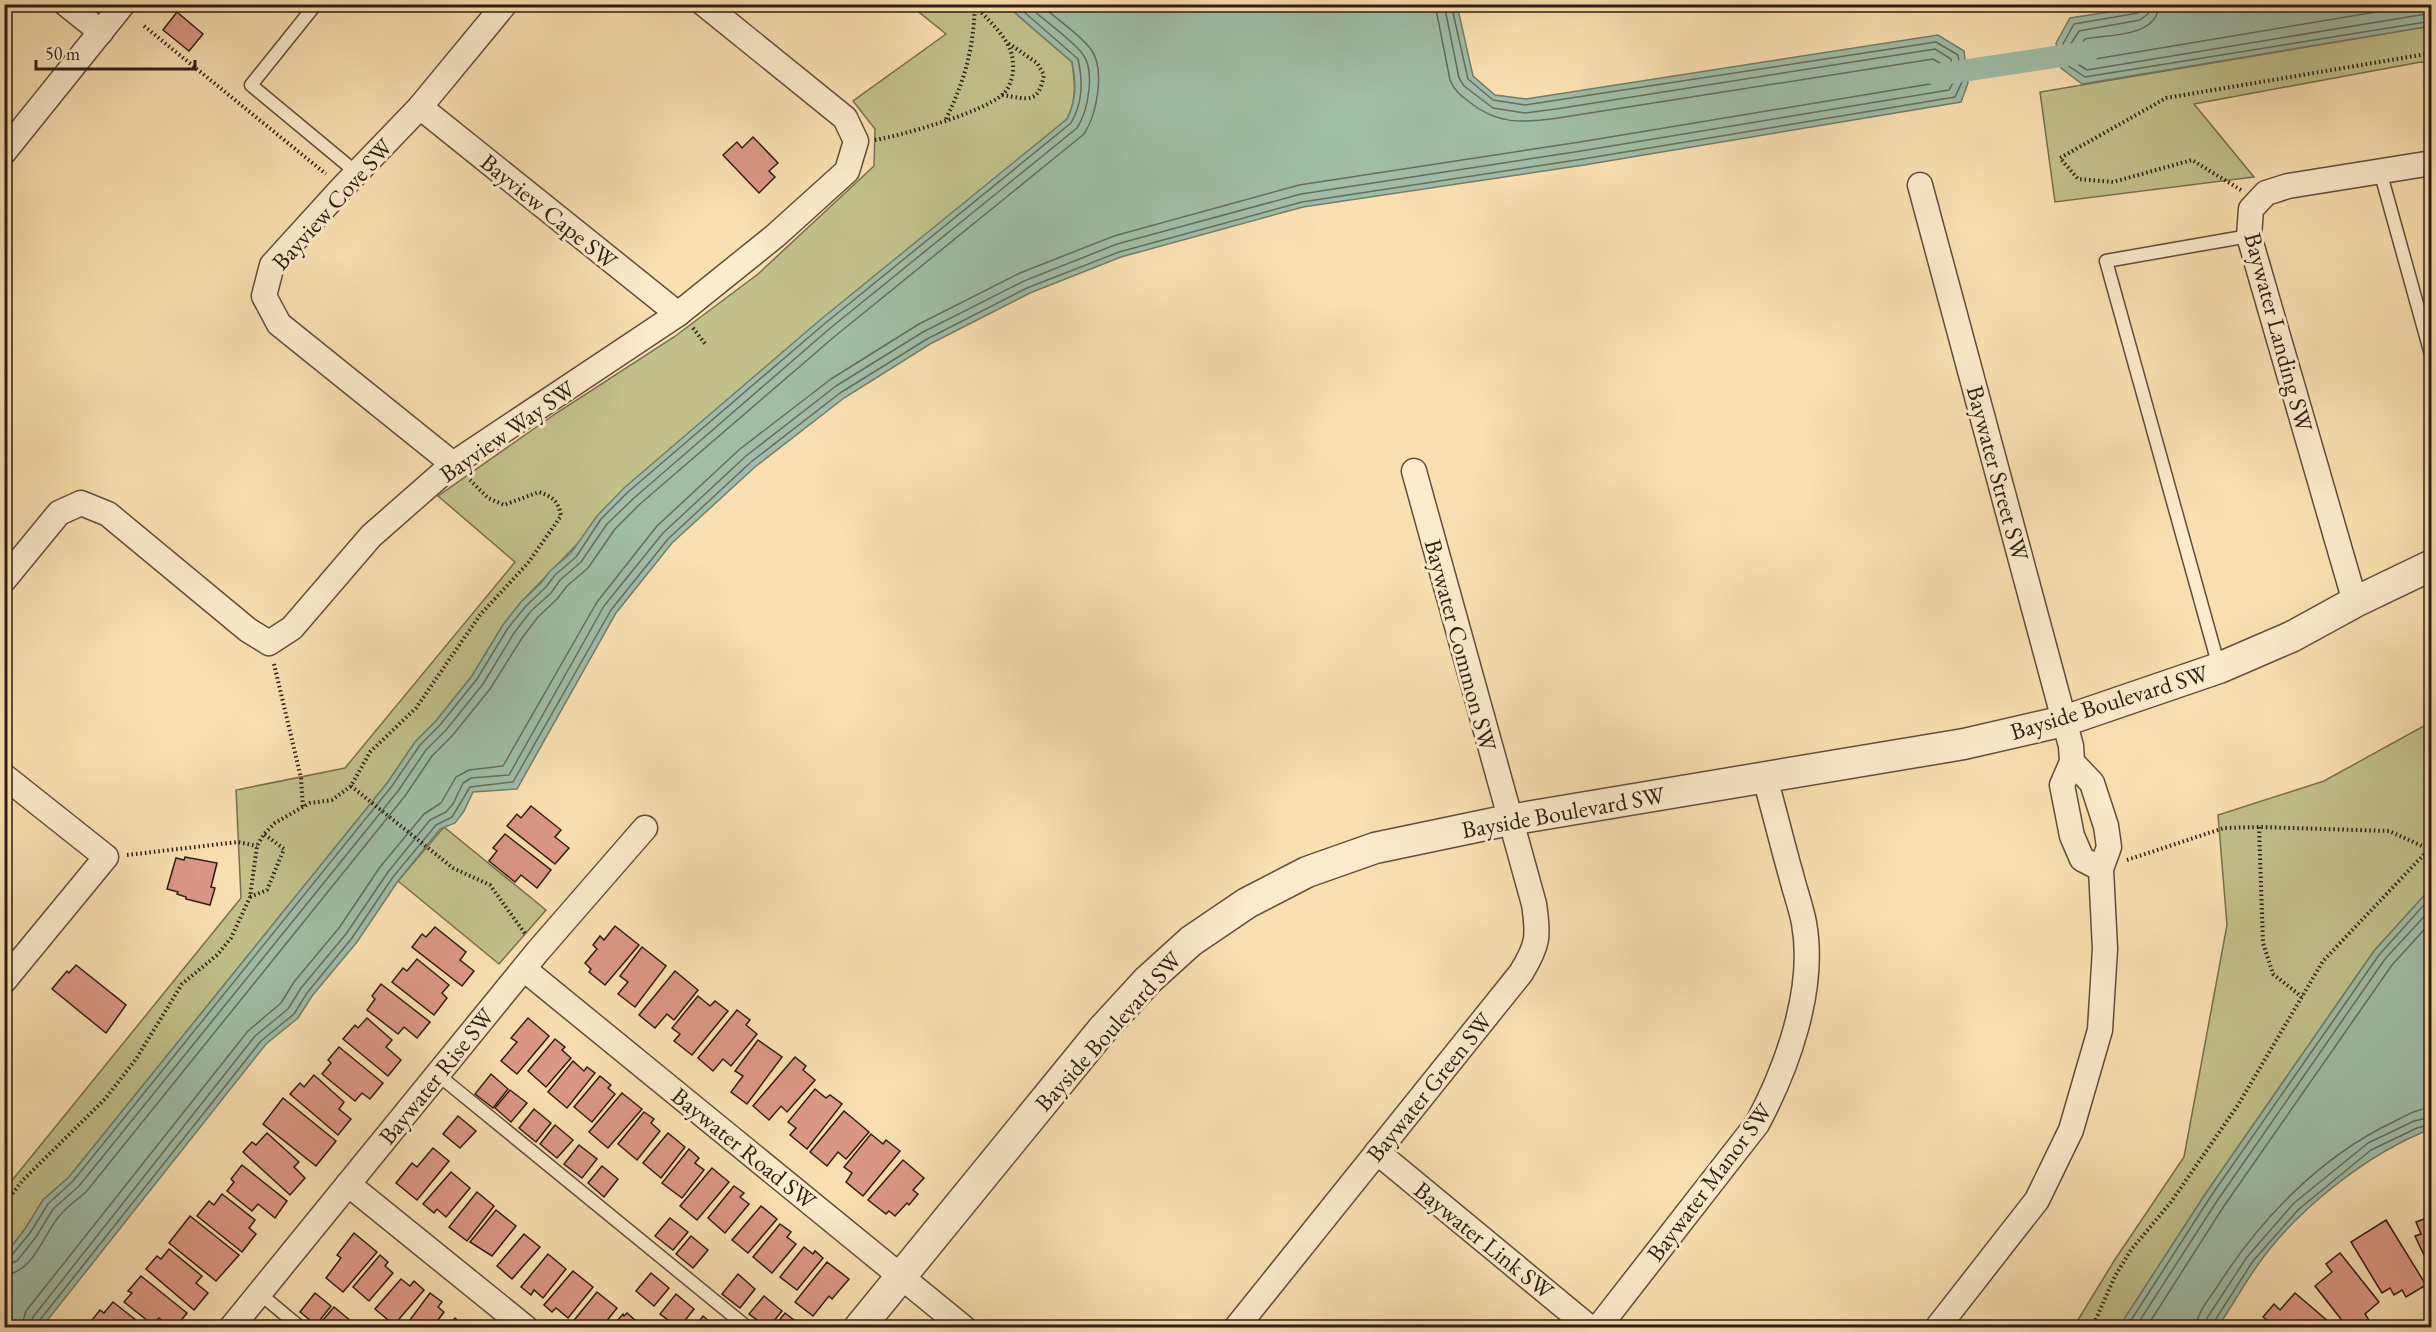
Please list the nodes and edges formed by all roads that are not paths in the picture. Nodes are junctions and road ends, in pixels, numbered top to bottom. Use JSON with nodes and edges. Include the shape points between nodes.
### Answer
{"nodes":[{"id":1,"x":66,"y":4,"type":"edge"},
{"id":2,"x":123,"y":4,"type":"edge"},
{"id":3,"x":316,"y":4,"type":"edge"},
{"id":4,"x":505,"y":4,"type":"edge"},
{"id":5,"x":704,"y":4,"type":"edge"},
{"id":6,"x":101,"y":32,"type":"junction"},
{"id":7,"x":420,"y":107,"type":"junction"},
{"id":8,"x":4,"y":152,"type":"edge"},
{"id":9,"x":2432,"y":163,"type":"edge"},
{"id":10,"x":2380,"y":171,"type":"junction"},
{"id":11,"x":350,"y":180,"type":"junction"},
{"id":12,"x":1920,"y":185,"type":"dead end"},
{"id":13,"x":2249,"y":236,"type":"junction"},
{"id":14,"x":685,"y":321,"type":"junction"},
{"id":15,"x":2432,"y":358,"type":"edge"},
{"id":16,"x":453,"y":464,"type":"junction"},
{"id":17,"x":1414,"y":471,"type":"dead end"},
{"id":18,"x":2432,"y":565,"type":"edge"},
{"id":19,"x":4,"y":580,"type":"edge"},
{"id":20,"x":2355,"y":602,"type":"junction"},
{"id":21,"x":2219,"y":668,"type":"junction"},
{"id":22,"x":2064,"y":721,"type":"junction"},
{"id":23,"x":2072,"y":762,"type":"junction"},
{"id":24,"x":4,"y":776,"type":"edge"},
{"id":25,"x":1765,"y":778,"type":"junction"},
{"id":26,"x":1509,"y":820,"type":"junction"},
{"id":27,"x":645,"y":828,"type":"dead end"},
{"id":28,"x":2101,"y":869,"type":"junction"},
{"id":29,"x":531,"y":960,"type":"junction"},
{"id":30,"x":4,"y":981,"type":"edge"},
{"id":31,"x":437,"y":1074,"type":"junction"},
{"id":32,"x":1377,"y":1152,"type":"junction"},
{"id":33,"x":348,"y":1184,"type":"junction"},
{"id":34,"x":900,"y":1276,"type":"junction"},
{"id":35,"x":259,"y":1293,"type":"junction"},
{"id":36,"x":231,"y":1328,"type":"edge"},
{"id":37,"x":301,"y":1328,"type":"edge"},
{"id":38,"x":526,"y":1328,"type":"edge"},
{"id":39,"x":748,"y":1328,"type":"edge"},
{"id":40,"x":858,"y":1328,"type":"edge"},
{"id":41,"x":964,"y":1328,"type":"edge"},
{"id":42,"x":1236,"y":1328,"type":"edge"},
{"id":43,"x":1590,"y":1328,"type":"edge"},
{"id":44,"x":1598,"y":1328,"type":"edge"},
{"id":45,"x":1937,"y":1328,"type":"edge"}],
"edges":[{"from":1,"to":6,"type":"street"},
{"from":2,"to":6,"type":"street"},
{"from":3,"to":11,"type":"lane","via":[[251,85]]},
{"from":4,"to":7,"type":"street","name":"Bayview Cove SW"},
{"from":5,"to":14,"type":"street","name":"Bayview Way SW","via":[[845,118],[856,141],[847,171]]},
{"from":6,"to":8,"type":"street"},
{"from":7,"to":11,"type":"street","name":"Bayview Cove SW"},
{"from":7,"to":14,"type":"street","name":"Bayview Cape SW"},
{"from":9,"to":10,"type":"street","name":"Baywater Landing SW"},
{"from":10,"to":13,"type":"street","name":"Baywater Landing SW","via":[[2288,186],[2266,194],[2251,208]]},
{"from":10,"to":15,"type":"lane"},
{"from":11,"to":16,"type":"street","name":"Bayview Cove SW","via":[[272,266],[264,296],[279,324]]},
{"from":12,"to":22,"type":"street","name":"Baywater Street SW"},
{"from":13,"to":20,"type":"street","name":"Baywater Landing SW"},
{"from":13,"to":21,"type":"lane","via":[[2106,261]]},
{"from":14,"to":16,"type":"street","name":"Bayview Way SW"},
{"from":16,"to":19,"type":"street","name":"Bayview Way SW","via":[[371,536],[292,628],[269,643],[108,514],[81,503],[59,513]]},
{"from":17,"to":26,"type":"street","name":"Baywater Common SW"},
{"from":18,"to":20,"type":"street","name":"Bayside Boulevard SW"},
{"from":20,"to":21,"type":"street","name":"Bayside Boulevard SW","via":[[2291,637]]},
{"from":21,"to":22,"type":"street","name":"Bayside Boulevard SW"},
{"from":22,"to":23,"type":"street","name":"Baywater Street SW"},
{"from":22,"to":25,"type":"street","name":"Bayside Boulevard SW","via":[[1964,744]]},
{"from":23,"to":28,"type":"street","via":[[2092,783],[2106,826],[2109,847]]},
{"from":23,"to":28,"type":"street","name":"Baywater Street SW","via":[[2062,785],[2072,836],[2082,859]]},
{"from":24,"to":30,"type":"street","via":[[106,857]]},
{"from":25,"to":26,"type":"street","name":"Bayside Boulevard SW"},
{"from":25,"to":44,"type":"street","name":"Baywater Manor SW","via":[[1804,925],[1806,968],[1790,1049],[1757,1124]]},
{"from":26,"to":32,"type":"street","name":"Baywater Green SW","via":[[1534,904],[1536,945],[1521,973]]},
{"from":26,"to":34,"type":"street","name":"Bayside Boulevard SW","via":[[1375,848],[1307,872],[1247,903],[1191,941],[1102,1030]]},
{"from":27,"to":29,"type":"street","name":"Baywater Rise SW"},
{"from":28,"to":45,"type":"street","via":[[2105,949],[2100,1030],[2071,1130],[2037,1200]]},
{"from":29,"to":31,"type":"street","name":"Baywater Rise SW"},
{"from":29,"to":34,"type":"street","name":"Baywater Road SW"},
{"from":31,"to":33,"type":"street","name":"Baywater Rise SW"},
{"from":31,"to":39,"type":"lane"},
{"from":32,"to":42,"type":"street","name":"Baywater Green SW"},
{"from":32,"to":43,"type":"street","name":"Baywater Link SW"},
{"from":33,"to":35,"type":"street","name":"Baywater Rise SW"},
{"from":33,"to":38,"type":"street"},
{"from":34,"to":40,"type":"street","name":"Bayside Boulevard SW"},
{"from":34,"to":41,"type":"street","name":"Baywater Road SW"},
{"from":35,"to":36,"type":"street","name":"Baywater Rise SW"},
{"from":35,"to":37,"type":"lane"}]}
